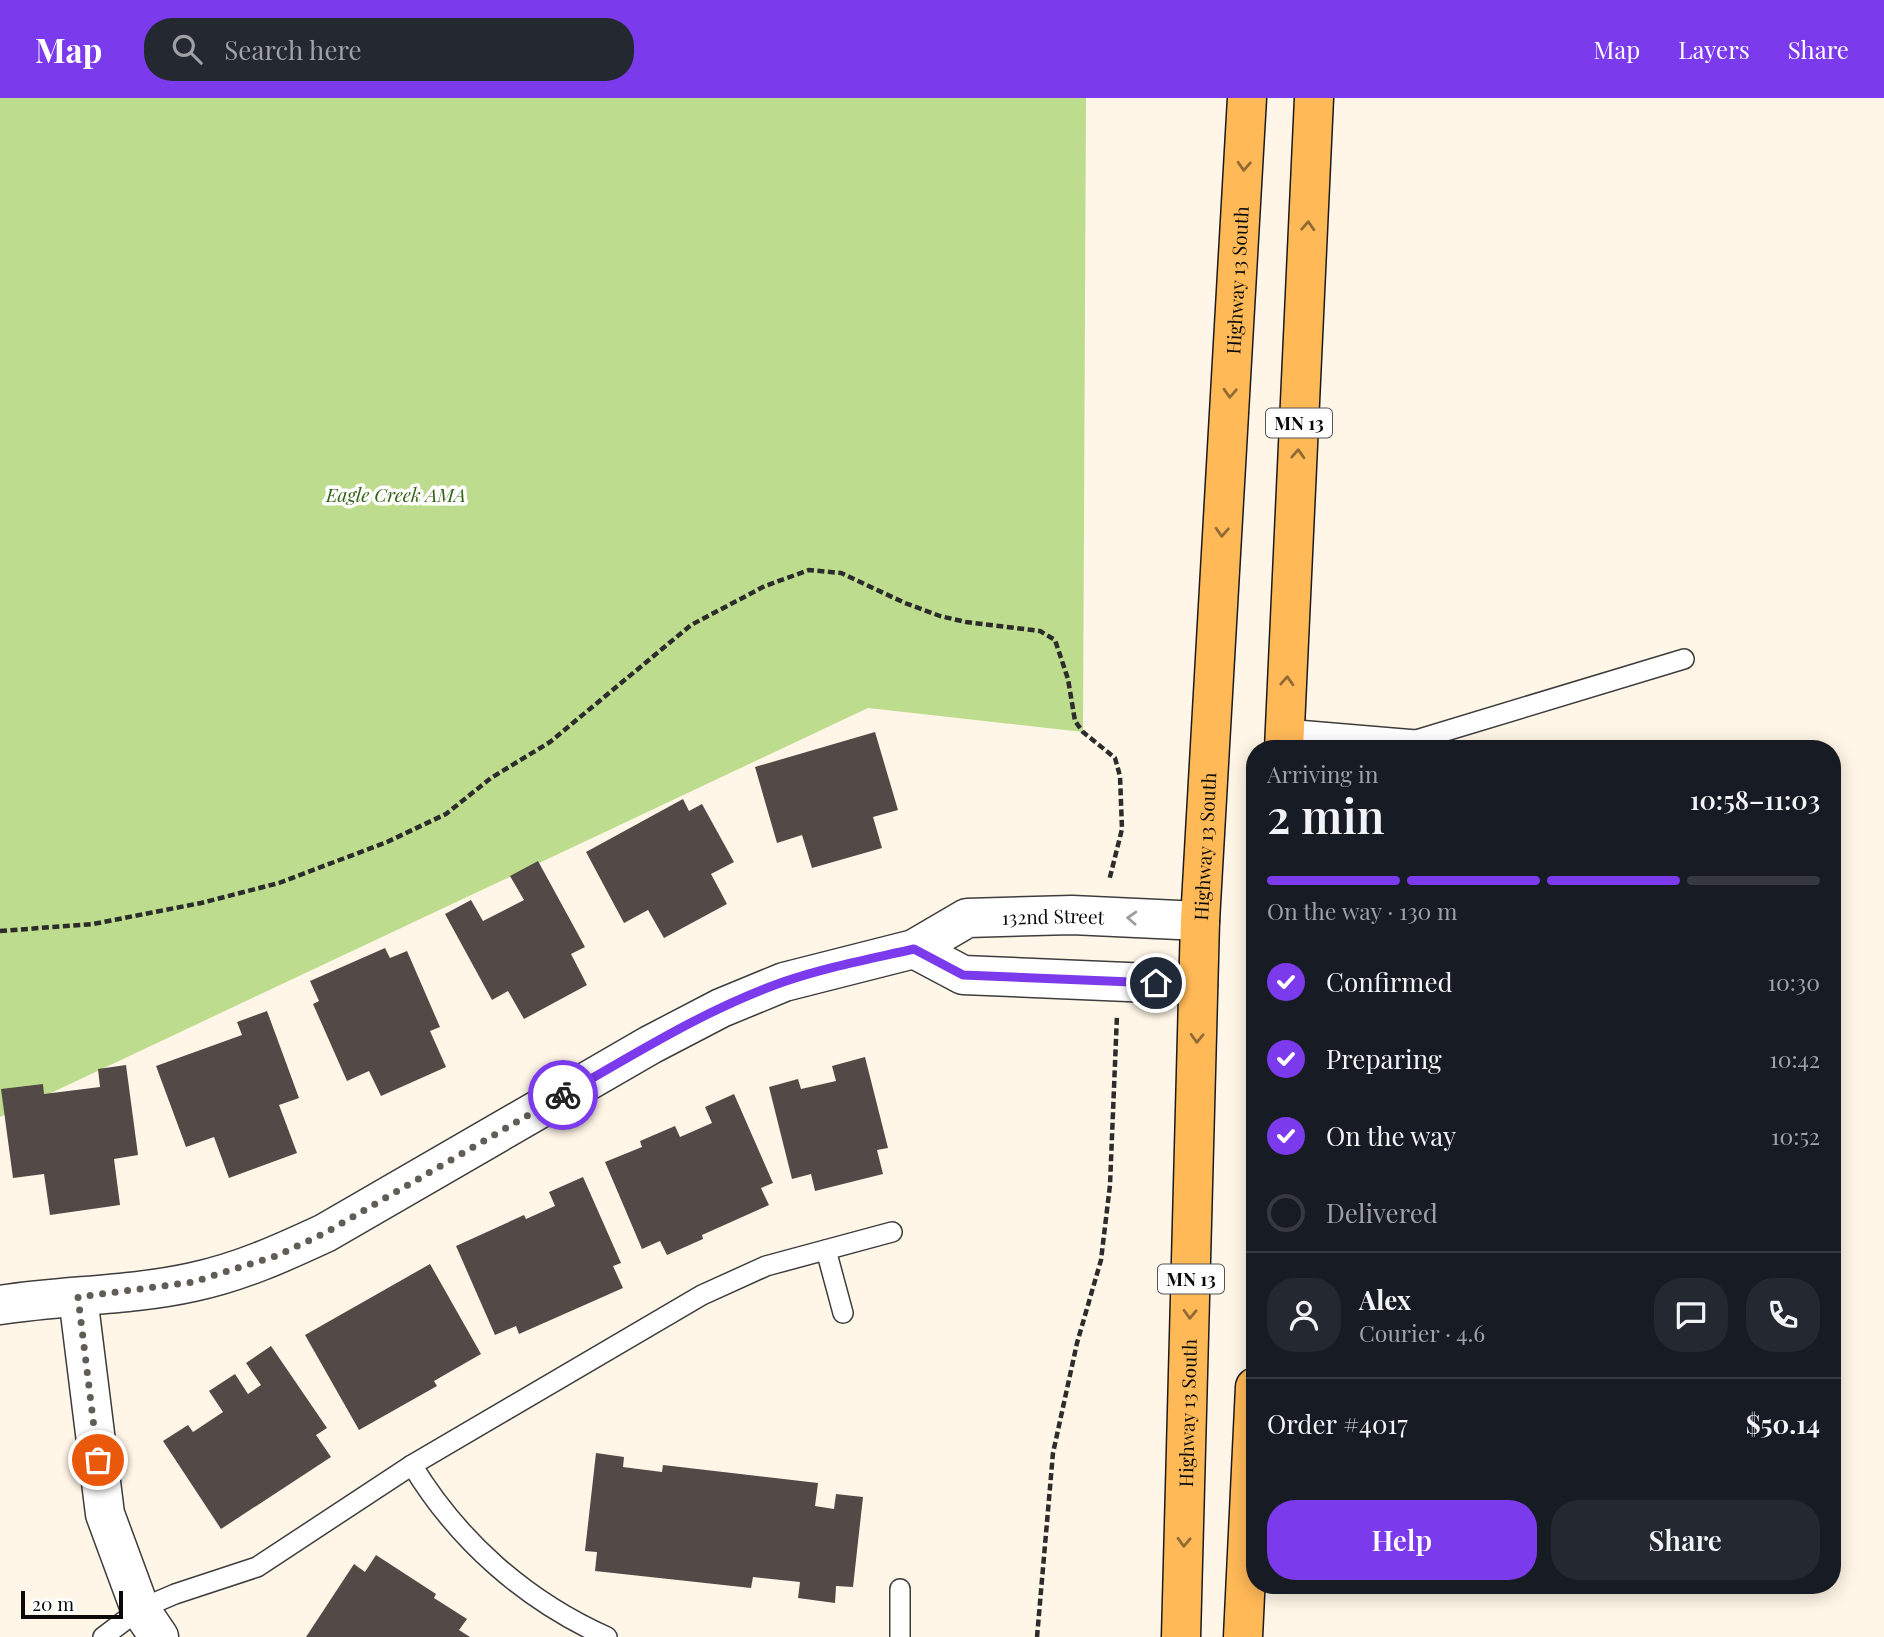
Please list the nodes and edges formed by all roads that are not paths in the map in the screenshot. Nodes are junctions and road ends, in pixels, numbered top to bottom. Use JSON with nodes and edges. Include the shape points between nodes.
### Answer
{"nodes":[{"id":1,"x":1247,"y":98,"type":"edge"},
{"id":2,"x":1314,"y":98,"type":"edge"},
{"id":3,"x":1684,"y":659,"type":"dead end"},
{"id":4,"x":1284,"y":739,"type":"edge"},
{"id":5,"x":1310,"y":740,"type":"edge"},
{"id":6,"x":1429,"y":740,"type":"edge"},
{"id":7,"x":1200,"y":921,"type":"junction"},
{"id":8,"x":914,"y":949,"type":"junction"},
{"id":9,"x":1198,"y":985,"type":"junction"},
{"id":10,"x":892,"y":1232,"type":"dead end"},
{"id":11,"x":826,"y":1250,"type":"junction"},
{"id":12,"x":78,"y":1297,"type":"junction"},
{"id":13,"x":0,"y":1305,"type":"edge"},
{"id":14,"x":843,"y":1313,"type":"dead end"},
{"id":15,"x":412,"y":1465,"type":"junction"},
{"id":16,"x":1246,"y":1574,"type":"edge"},
{"id":17,"x":900,"y":1588,"type":"dead end"},
{"id":18,"x":149,"y":1623,"type":"edge"},
{"id":19,"x":103,"y":1637,"type":"edge"},
{"id":20,"x":607,"y":1637,"type":"edge"},
{"id":21,"x":900,"y":1637,"type":"edge"},
{"id":22,"x":1181,"y":1637,"type":"edge"},
{"id":23,"x":1243,"y":1637,"type":"edge"}],
"edges":[{"from":1,"to":7,"type":"main road","name":"Highway 13 South","number":"MN 13","one_way":true},
{"from":4,"to":2,"type":"main road","number":"MN 13","one_way":true},
{"from":3,"to":6,"type":"lane"},
{"from":4,"to":5,"type":"lane"},
{"from":7,"to":8,"type":"street","name":"132nd Street","one_way":true,"via":[[1109,916],[967,918]]},
{"from":7,"to":9,"type":"main road","name":"Highway 13 South","number":"MN 13"},
{"from":8,"to":9,"type":"street","via":[[963,975]]},
{"from":8,"to":12,"type":"street","name":"132nd Street","via":[[784,982],[721,1008],[325,1233],[276,1256],[193,1282]]},
{"from":9,"to":22,"type":"main road","name":"Highway 13 South","number":"MN 13","one_way":true},
{"from":10,"to":11,"type":"lane"},
{"from":11,"to":14,"type":"lane"},
{"from":11,"to":15,"type":"lane","via":[[766,1266],[702,1295]]},
{"from":12,"to":13,"type":"street","name":"132nd Street"},
{"from":12,"to":18,"type":"street","via":[[105,1514]]},
{"from":15,"to":18,"type":"lane","via":[[257,1567],[175,1594]]},
{"from":15,"to":20,"type":"lane","via":[[432,1499],[496,1567],[539,1600]]},
{"from":16,"to":23,"type":"main road"},
{"from":17,"to":21,"type":"lane"},
{"from":18,"to":19,"type":"lane"}]}
